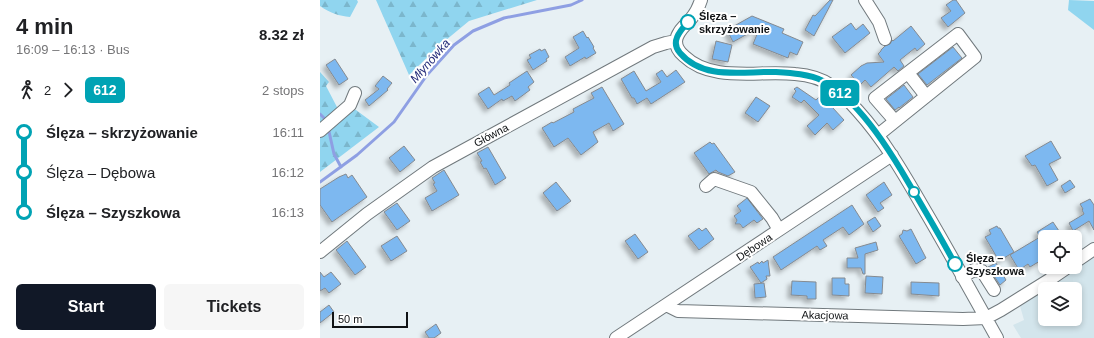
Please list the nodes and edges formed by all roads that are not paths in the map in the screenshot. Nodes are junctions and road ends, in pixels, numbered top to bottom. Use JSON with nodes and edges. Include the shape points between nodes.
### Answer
{"nodes":[{"id":1,"x":701,"y":0,"type":"edge"},
{"id":2,"x":865,"y":0,"type":"edge"},
{"id":3,"x":884,"y":39,"type":"dead end"},
{"id":4,"x":676,"y":41,"type":"junction"},
{"id":5,"x":908,"y":73,"type":"junction"},
{"id":6,"x":355,"y":93,"type":"dead end"},
{"id":7,"x":926,"y":96,"type":"junction"},
{"id":8,"x":895,"y":121,"type":"junction"},
{"id":9,"x":321,"y":130,"type":"edge"},
{"id":10,"x":878,"y":135,"type":"junction"},
{"id":11,"x":892,"y":155,"type":"junction"},
{"id":12,"x":706,"y":186,"type":"dead end"},
{"id":13,"x":779,"y":230,"type":"junction"},
{"id":14,"x":1094,"y":249,"type":"edge"},
{"id":15,"x":320,"y":252,"type":"edge"},
{"id":16,"x":1082,"y":257,"type":"edge"},
{"id":17,"x":1058,"y":274,"type":"edge"},
{"id":18,"x":962,"y":277,"type":"junction"},
{"id":19,"x":994,"y":290,"type":"dead end"},
{"id":20,"x":666,"y":305,"type":"junction"},
{"id":21,"x":986,"y":318,"type":"junction"},
{"id":22,"x":616,"y":338,"type":"edge"},
{"id":23,"x":997,"y":338,"type":"edge"}],
"edges":[{"from":1,"to":4,"type":"street","via":[[693,16],[679,32]]},
{"from":2,"to":3,"type":"street","via":[[879,22]]},
{"from":4,"to":10,"type":"street","via":[[679,52],[688,60],[716,72],[775,72],[821,80],[849,100]]},
{"from":4,"to":15,"type":"street","name":"Główna","via":[[653,47],[433,166]]},
{"from":5,"to":7,"type":"street"},
{"from":5,"to":7,"type":"street","via":[[958,34],[975,57]]},
{"from":5,"to":8,"type":"street","via":[[875,98]]},
{"from":6,"to":9,"type":"street","via":[[350,105]]},
{"from":7,"to":8,"type":"street"},
{"from":8,"to":10,"type":"street"},
{"from":10,"to":11,"type":"street"},
{"from":11,"to":13,"type":"street","name":"Dębowa"},
{"from":11,"to":18,"type":"street"},
{"from":12,"to":13,"type":"street","via":[[714,179],[751,192]]},
{"from":13,"to":20,"type":"street","name":"Dębowa"},
{"from":14,"to":16,"type":"street"},
{"from":17,"to":21,"type":"street"},
{"from":18,"to":19,"type":"street","via":[[974,270],[982,271]]},
{"from":18,"to":21,"type":"street"},
{"from":20,"to":21,"type":"street","name":"Akacjowa","via":[[678,311]]},
{"from":20,"to":22,"type":"street","name":"Dębowa"},
{"from":21,"to":23,"type":"street"}]}
